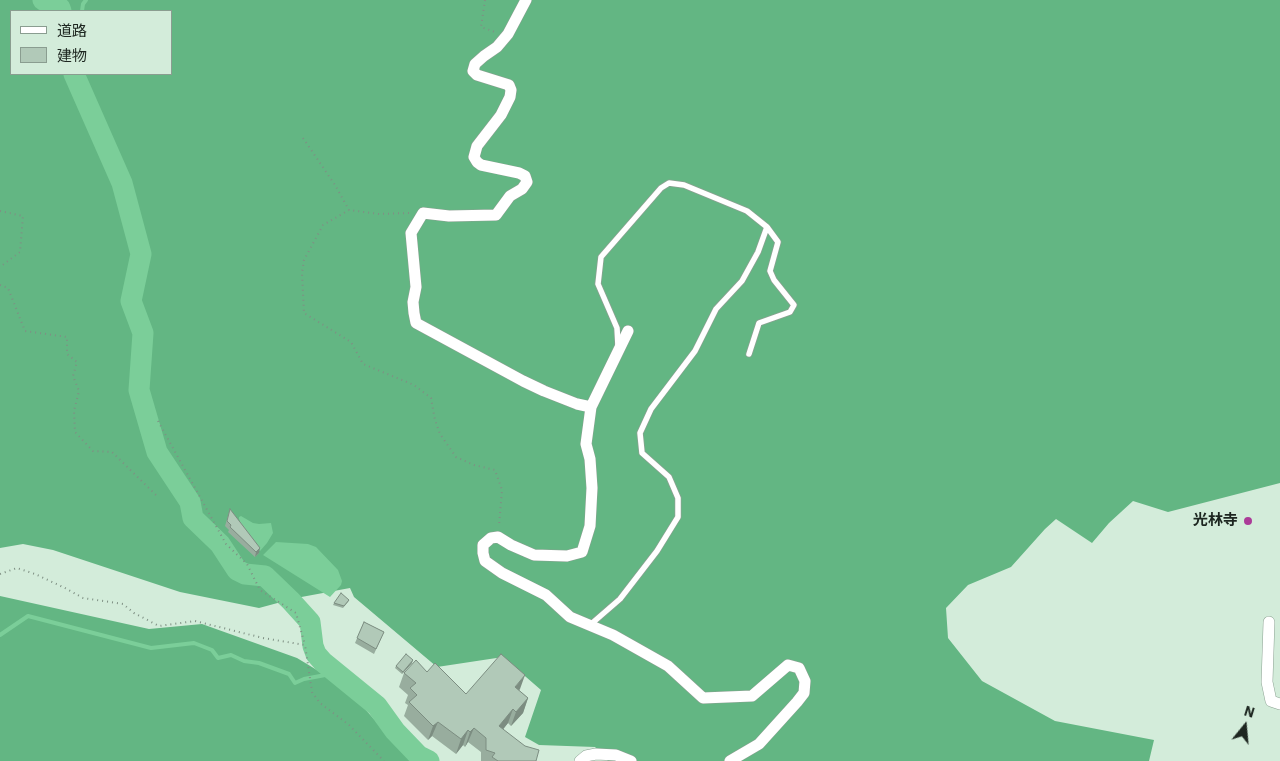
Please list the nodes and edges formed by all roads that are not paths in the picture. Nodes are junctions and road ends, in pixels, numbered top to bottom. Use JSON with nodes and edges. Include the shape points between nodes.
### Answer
{"nodes":[{"id":1,"x":526,"y":0,"type":"edge"},
{"id":2,"x":766,"y":227,"type":"junction"},
{"id":3,"x":628,"y":331,"type":"dead end"},
{"id":4,"x":619,"y":350,"type":"junction"},
{"id":5,"x":749,"y":354,"type":"dead end"},
{"id":6,"x":591,"y":406,"type":"junction"},
{"id":7,"x":1269,"y":622,"type":"dead end"},
{"id":8,"x":589,"y":625,"type":"junction"},
{"id":9,"x":1280,"y":704,"type":"edge"},
{"id":10,"x":580,"y":761,"type":"edge"},
{"id":11,"x":632,"y":761,"type":"edge"},
{"id":12,"x":730,"y":761,"type":"edge"}],
"edges":[{"from":1,"to":6,"type":"street","via":[[506,37],[475,64],[473,71],[477,76],[509,85],[511,90],[501,115],[477,146],[474,157],[481,165],[519,173],[527,182],[522,190],[510,196],[496,215],[423,213],[412,233],[416,286],[414,313],[416,324],[544,391]]},
{"from":2,"to":4,"type":"lane","via":[[747,210],[684,185],[669,183],[661,188],[601,257],[598,284],[617,328]]},
{"from":2,"to":5,"type":"lane","via":[[778,242],[770,271],[794,305],[790,312],[760,323]]},
{"from":2,"to":8,"type":"lane","via":[[758,252],[742,281],[716,309],[695,351],[651,410],[640,433],[642,453],[669,477],[678,498],[678,517],[620,599]]},
{"from":3,"to":4,"type":"street"},
{"from":4,"to":6,"type":"street"},
{"from":6,"to":8,"type":"street","via":[[586,444],[592,488],[590,526],[582,552],[567,556],[534,555],[498,537],[483,545],[485,561],[502,574],[546,595],[570,617]]},
{"from":7,"to":9,"type":"street","via":[[1267,682],[1271,701]]},
{"from":8,"to":12,"type":"street","via":[[668,666],[703,698],[752,696],[788,665],[799,668],[805,681],[804,693],[759,744]]},
{"from":10,"to":11,"type":"street","via":[[596,754],[616,755]]}]}
